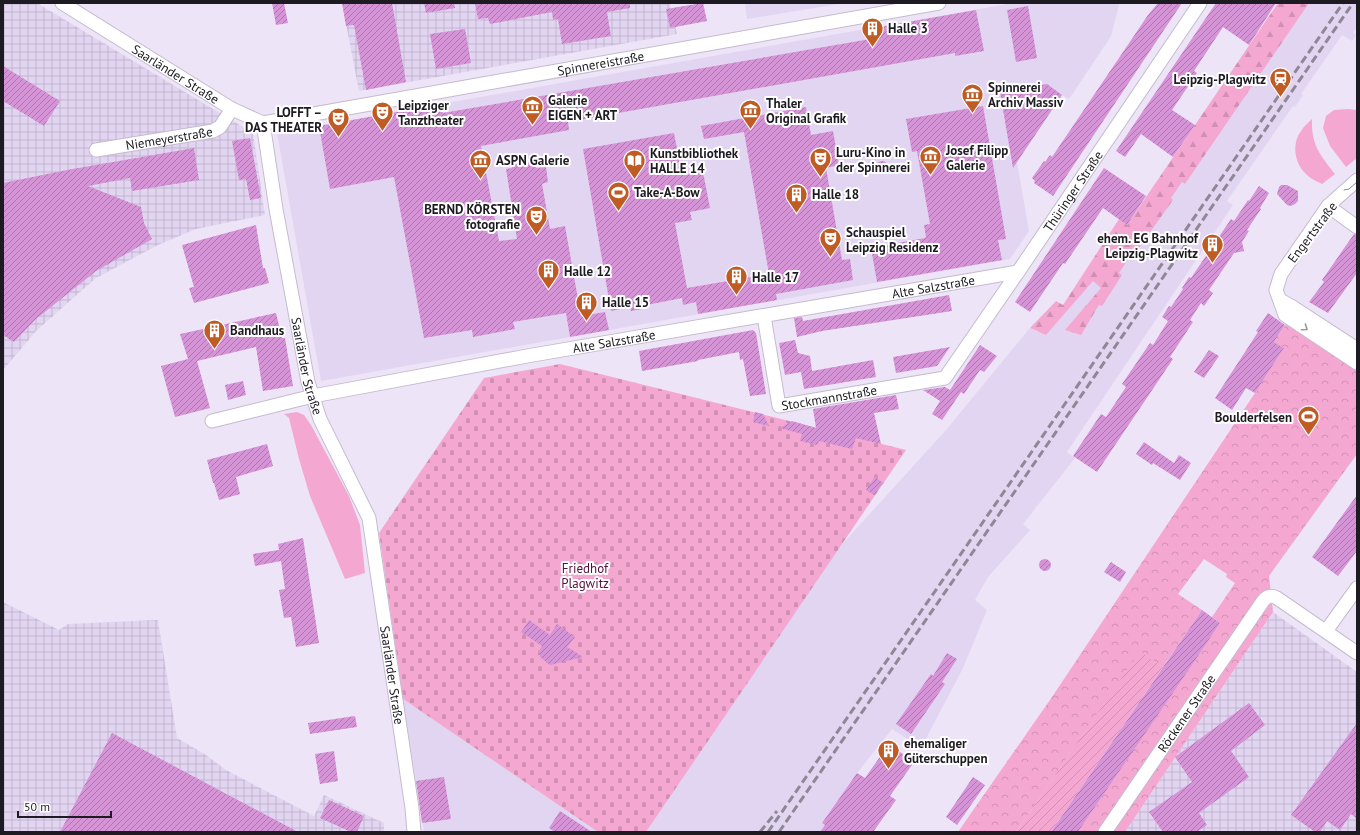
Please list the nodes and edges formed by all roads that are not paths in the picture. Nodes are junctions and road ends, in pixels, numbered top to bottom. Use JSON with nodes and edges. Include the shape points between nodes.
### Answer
{"nodes":[{"id":1,"x":62,"y":3,"type":"edge"},
{"id":2,"x":939,"y":3,"type":"edge"},
{"id":3,"x":1200,"y":3,"type":"edge"},
{"id":4,"x":232,"y":109,"type":"junction"},
{"id":5,"x":263,"y":123,"type":"junction"},
{"id":6,"x":96,"y":150,"type":"dead end"},
{"id":7,"x":1357,"y":180,"type":"edge"},
{"id":8,"x":1328,"y":206,"type":"junction"},
{"id":9,"x":1357,"y":227,"type":"edge"},
{"id":10,"x":1018,"y":272,"type":"junction"},
{"id":11,"x":1278,"y":295,"type":"junction"},
{"id":12,"x":764,"y":316,"type":"junction"},
{"id":13,"x":1357,"y":349,"type":"edge"},
{"id":14,"x":1357,"y":363,"type":"edge"},
{"id":15,"x":945,"y":378,"type":"joint"},
{"id":16,"x":313,"y":396,"type":"junction"},
{"id":17,"x":212,"y":421,"type":"dead end"},
{"id":18,"x":1357,"y":588,"type":"edge"},
{"id":19,"x":1326,"y":631,"type":"junction"},
{"id":20,"x":1357,"y":653,"type":"edge"},
{"id":21,"x":414,"y":832,"type":"edge"},
{"id":22,"x":1105,"y":832,"type":"edge"}],
"edges":[{"from":1,"to":4,"type":"street","name":"Saarländer Straße"},
{"from":2,"to":5,"type":"street","name":"Spinnereistraße"},
{"from":3,"to":10,"type":"street","name":"Thüringer Straße"},
{"from":4,"to":5,"type":"street","name":"Saarländer Straße"},
{"from":4,"to":6,"type":"street","name":"Niemeyerstraße","via":[[220,127],[213,131]]},
{"from":5,"to":16,"type":"street","name":"Saarländer Straße","via":[[308,382]]},
{"from":7,"to":8,"type":"street","name":"Engertstraße"},
{"from":8,"to":9,"type":"street"},
{"from":8,"to":11,"type":"street","name":"Engertstraße","via":[[1281,274]]},
{"from":10,"to":12,"type":"street","name":"Alte Salzstraße"},
{"from":10,"to":15,"type":"street","name":"Thüringer Straße"},
{"from":11,"to":13,"type":"street"},
{"from":11,"to":14,"type":"street","one_way":true,"via":[[1286,315]]},
{"from":12,"to":15,"type":"street","name":"Stockmannstraße","via":[[779,406]]},
{"from":12,"to":16,"type":"street","name":"Alte Salzstraße"},
{"from":16,"to":17,"type":"street","name":"Alte Salzstraße"},
{"from":16,"to":21,"type":"street","name":"Saarländer Straße","via":[[320,419],[369,518]]},
{"from":18,"to":19,"type":"street"},
{"from":19,"to":20,"type":"street"},
{"from":19,"to":22,"type":"street","name":"Röckener Straße","via":[[1277,598],[1270,596],[1263,601]]}]}
